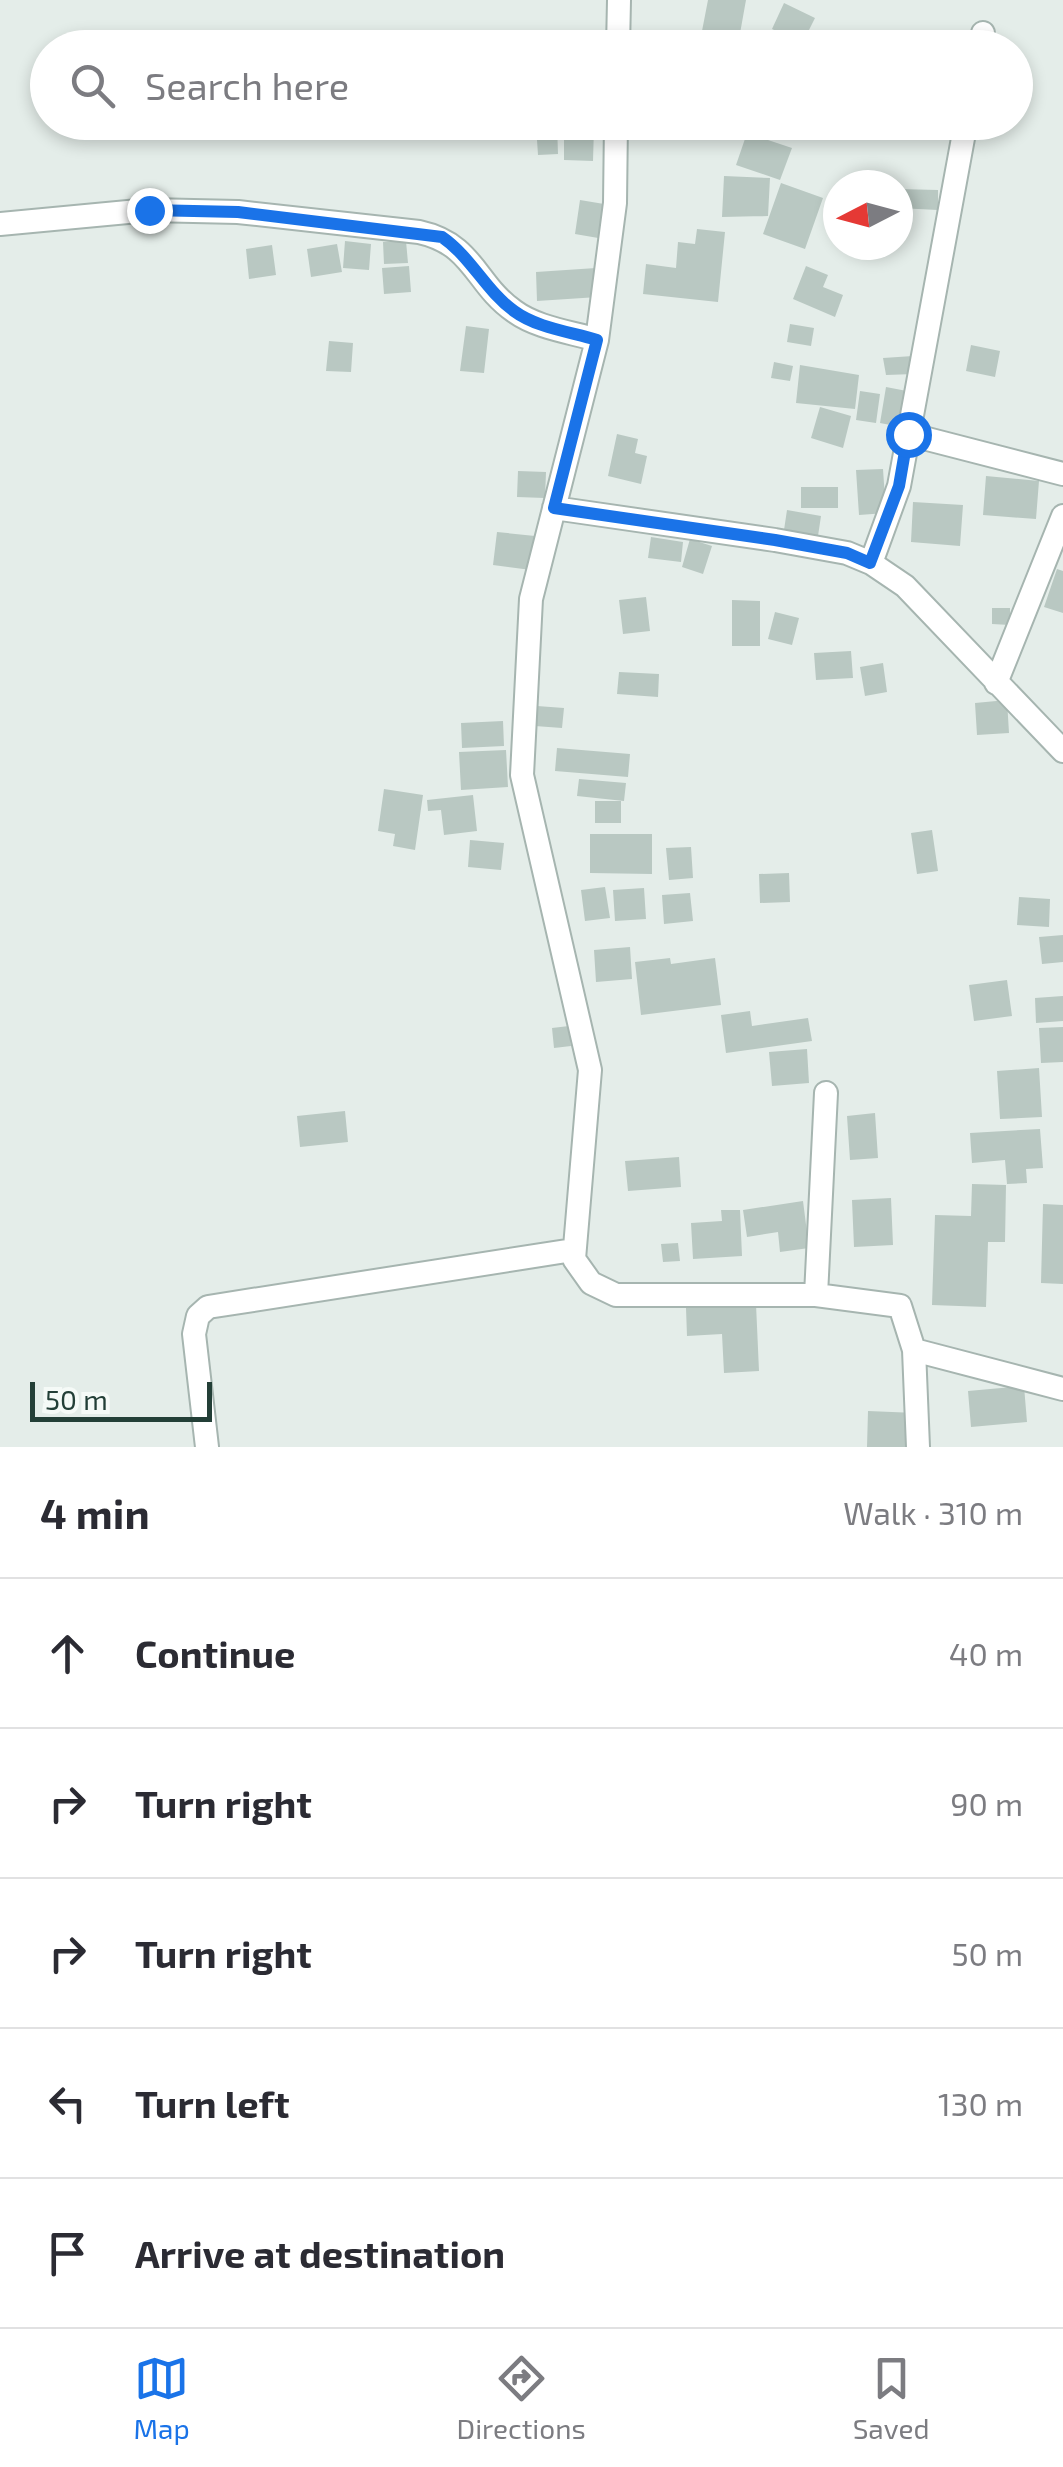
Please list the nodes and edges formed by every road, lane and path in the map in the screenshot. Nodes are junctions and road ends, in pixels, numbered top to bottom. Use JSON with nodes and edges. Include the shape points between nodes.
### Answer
{"nodes":[{"id":1,"x":619,"y":0,"type":"edge"},
{"id":2,"x":618,"y":30,"type":"edge"},
{"id":3,"x":616,"y":140,"type":"edge"},
{"id":4,"x":963,"y":140,"type":"edge"},
{"id":5,"x":0,"y":224,"type":"edge"},
{"id":6,"x":597,"y":340,"type":"junction"},
{"id":7,"x":908,"y":434,"type":"junction"},
{"id":8,"x":1063,"y":474,"type":"edge"},
{"id":9,"x":554,"y":508,"type":"junction"},
{"id":10,"x":1063,"y":516,"type":"edge"},
{"id":11,"x":870,"y":563,"type":"junction"},
{"id":12,"x":996,"y":683,"type":"junction"},
{"id":13,"x":1063,"y":751,"type":"edge"},
{"id":14,"x":826,"y":1093,"type":"dead end"},
{"id":15,"x":573,"y":1250,"type":"junction"},
{"id":16,"x":816,"y":1296,"type":"junction"},
{"id":17,"x":914,"y":1350,"type":"junction"},
{"id":18,"x":1063,"y":1390,"type":"edge"},
{"id":19,"x":207,"y":1447,"type":"edge"},
{"id":20,"x":918,"y":1447,"type":"edge"}],
"edges":[{"from":1,"to":2,"type":"street"},
{"from":3,"to":6,"type":"street","via":[[615,203]]},
{"from":4,"to":7,"type":"street"},
{"from":5,"to":6,"type":"street","via":[[149,210],[238,212],[419,232],[460,249],[511,310]]},
{"from":6,"to":9,"type":"street"},
{"from":7,"to":8,"type":"street"},
{"from":7,"to":11,"type":"street","via":[[899,486]]},
{"from":9,"to":11,"type":"street","via":[[775,540]]},
{"from":9,"to":15,"type":"street","via":[[531,600],[522,774],[590,1070]]},
{"from":10,"to":12,"type":"street"},
{"from":11,"to":12,"type":"street","via":[[905,586]]},
{"from":12,"to":13,"type":"street"},
{"from":14,"to":16,"type":"street"},
{"from":15,"to":16,"type":"street","via":[[591,1282],[616,1296]]},
{"from":15,"to":19,"type":"street","via":[[208,1307],[194,1334]]},
{"from":16,"to":17,"type":"street","via":[[900,1306]]},
{"from":17,"to":18,"type":"street"},
{"from":17,"to":20,"type":"street"}]}
